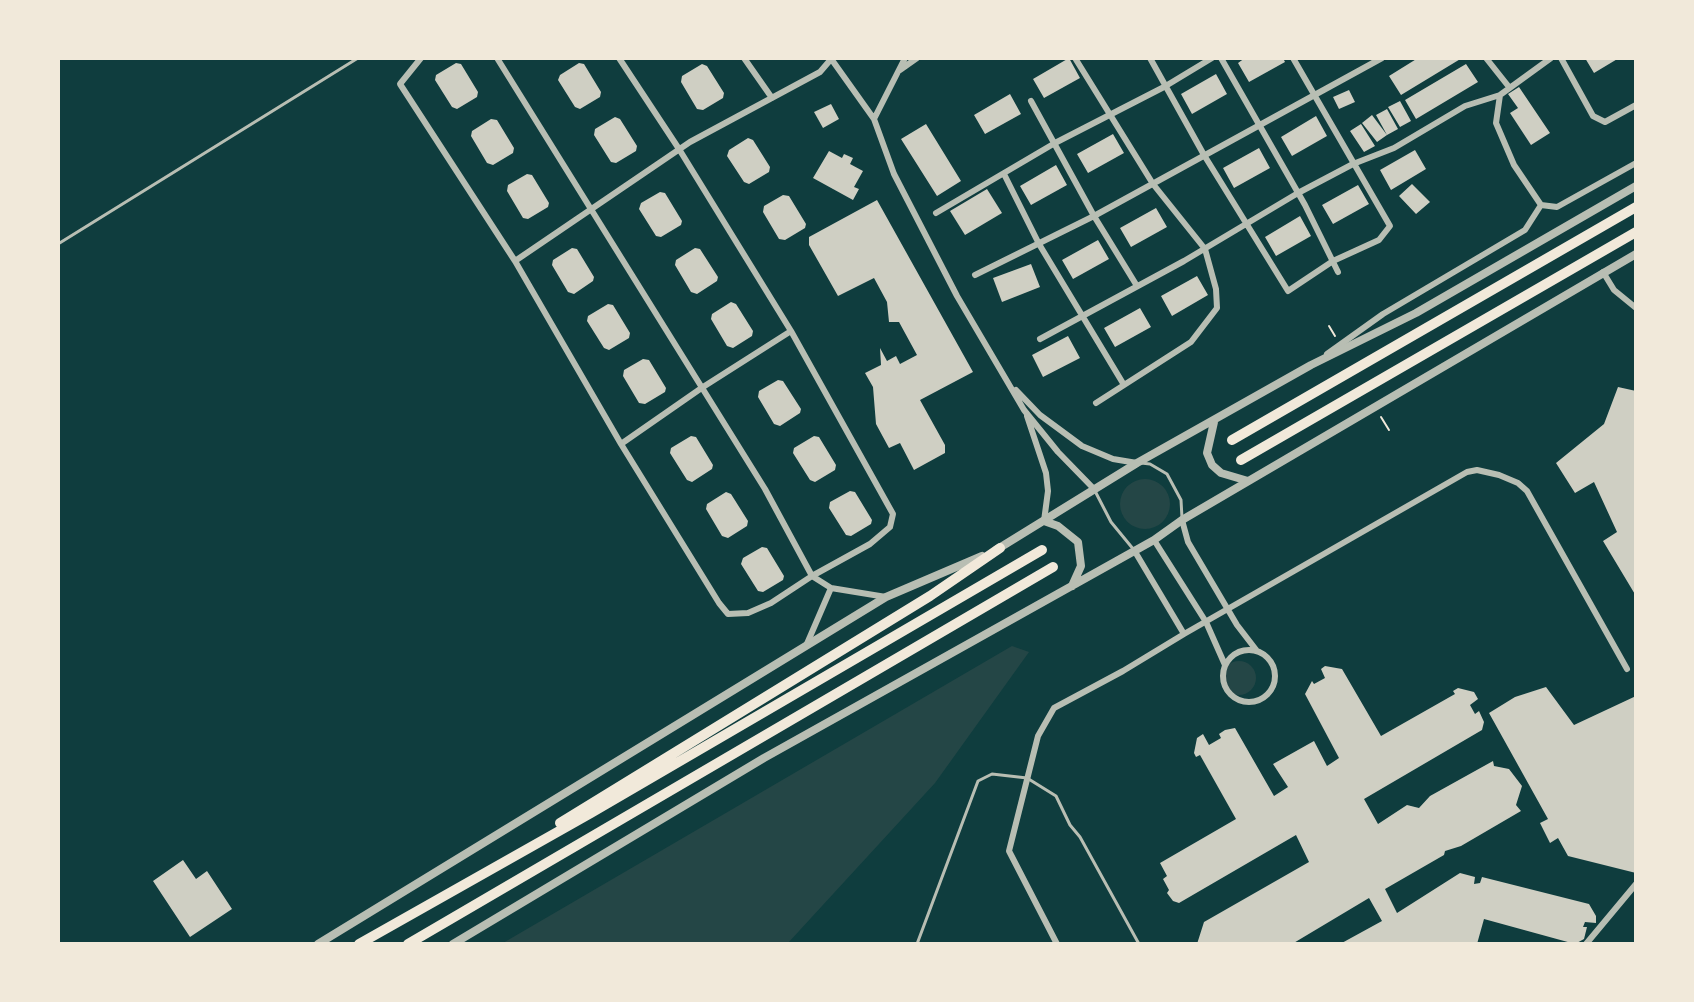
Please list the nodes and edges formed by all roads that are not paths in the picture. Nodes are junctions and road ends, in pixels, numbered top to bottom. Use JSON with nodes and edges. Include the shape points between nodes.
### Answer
{"nodes":[{"id":1,"x":358,"y":58,"type":"edge"},
{"id":2,"x":421,"y":58,"type":"edge"},
{"id":3,"x":497,"y":58,"type":"edge"},
{"id":4,"x":619,"y":58,"type":"edge"},
{"id":5,"x":744,"y":58,"type":"edge"},
{"id":6,"x":905,"y":58,"type":"edge"},
{"id":7,"x":916,"y":58,"type":"edge"},
{"id":8,"x":1075,"y":58,"type":"edge"},
{"id":9,"x":1150,"y":58,"type":"edge"},
{"id":10,"x":1212,"y":58,"type":"edge"},
{"id":11,"x":1221,"y":58,"type":"edge"},
{"id":12,"x":1293,"y":58,"type":"edge"},
{"id":13,"x":1382,"y":58,"type":"edge"},
{"id":14,"x":1486,"y":58,"type":"edge"},
{"id":15,"x":1551,"y":58,"type":"edge"},
{"id":16,"x":1561,"y":58,"type":"edge"},
{"id":17,"x":832,"y":59,"type":"edge"},
{"id":18,"x":1370,"y":61,"type":"edge"},
{"id":19,"x":899,"y":71,"type":"junction"},
{"id":20,"x":1164,"y":87,"type":"junction"},
{"id":21,"x":1509,"y":87,"type":"junction"},
{"id":22,"x":1500,"y":95,"type":"junction"},
{"id":23,"x":1314,"y":97,"type":"junction"},
{"id":24,"x":772,"y":98,"type":"junction"},
{"id":25,"x":1031,"y":101,"type":"dead end"},
{"id":26,"x":1635,"y":105,"type":"edge"},
{"id":27,"x":1110,"y":115,"type":"junction"},
{"id":28,"x":874,"y":119,"type":"junction"},
{"id":29,"x":1260,"y":125,"type":"junction"},
{"id":30,"x":1055,"y":143,"type":"junction"},
{"id":31,"x":679,"y":149,"type":"junction"},
{"id":32,"x":1204,"y":155,"type":"junction"},
{"id":33,"x":1635,"y":163,"type":"edge"},
{"id":34,"x":1353,"y":164,"type":"junction"},
{"id":35,"x":1004,"y":174,"type":"junction"},
{"id":36,"x":1153,"y":184,"type":"junction"},
{"id":37,"x":1635,"y":186,"type":"edge"},
{"id":38,"x":1298,"y":193,"type":"junction"},
{"id":39,"x":1541,"y":205,"type":"junction"},
{"id":40,"x":1635,"y":207,"type":"edge"},
{"id":41,"x":591,"y":208,"type":"junction"},
{"id":42,"x":936,"y":213,"type":"dead end"},
{"id":43,"x":1094,"y":216,"type":"junction"},
{"id":44,"x":1247,"y":221,"type":"junction"},
{"id":45,"x":1635,"y":232,"type":"edge"},
{"id":46,"x":58,"y":244,"type":"edge"},
{"id":47,"x":1039,"y":244,"type":"junction"},
{"id":48,"x":1205,"y":249,"type":"junction"},
{"id":49,"x":1635,"y":254,"type":"edge"},
{"id":50,"x":515,"y":261,"type":"junction"},
{"id":51,"x":1333,"y":261,"type":"junction"},
{"id":52,"x":1338,"y":272,"type":"dead end"},
{"id":53,"x":1603,"y":272,"type":"junction"},
{"id":54,"x":975,"y":275,"type":"dead end"},
{"id":55,"x":1137,"y":286,"type":"junction"},
{"id":56,"x":1635,"y":308,"type":"edge"},
{"id":57,"x":1081,"y":316,"type":"junction"},
{"id":58,"x":791,"y":331,"type":"junction"},
{"id":59,"x":1040,"y":339,"type":"dead end"},
{"id":60,"x":1311,"y":365,"type":"junction"},
{"id":61,"x":1009,"y":384,"type":"junction"},
{"id":62,"x":1124,"y":385,"type":"junction"},
{"id":63,"x":703,"y":387,"type":"junction"},
{"id":64,"x":1096,"y":403,"type":"dead end"},
{"id":65,"x":1024,"y":410,"type":"junction"},
{"id":66,"x":1214,"y":422,"type":"junction"},
{"id":67,"x":1232,"y":440,"type":"dead end"},
{"id":68,"x":621,"y":444,"type":"junction"},
{"id":69,"x":1241,"y":459,"type":"dead end"},
{"id":70,"x":1137,"y":463,"type":"junction"},
{"id":71,"x":1248,"y":481,"type":"junction"},
{"id":72,"x":1095,"y":490,"type":"junction"},
{"id":73,"x":1182,"y":520,"type":"junction"},
{"id":74,"x":1044,"y":521,"type":"junction"},
{"id":75,"x":1154,"y":540,"type":"junction"},
{"id":76,"x":1000,"y":548,"type":"junction"},
{"id":77,"x":1042,"y":550,"type":"dead end"},
{"id":78,"x":1134,"y":550,"type":"junction"},
{"id":79,"x":1053,"y":567,"type":"dead end"},
{"id":80,"x":812,"y":576,"type":"junction"},
{"id":81,"x":1071,"y":587,"type":"junction"},
{"id":82,"x":831,"y":588,"type":"junction"},
{"id":83,"x":886,"y":597,"type":"junction"},
{"id":84,"x":1227,"y":609,"type":"junction"},
{"id":85,"x":1206,"y":622,"type":"junction"},
{"id":86,"x":1184,"y":634,"type":"junction"},
{"id":87,"x":806,"y":646,"type":"junction"},
{"id":88,"x":1258,"y":652,"type":"junction"},
{"id":89,"x":1225,"y":665,"type":"junction"},
{"id":90,"x":1627,"y":669,"type":"dead end"},
{"id":91,"x":1027,"y":778,"type":"junction"},
{"id":92,"x":1635,"y":884,"type":"edge"},
{"id":93,"x":438,"y":897,"type":"junction"},
{"id":94,"x":318,"y":944,"type":"edge"},
{"id":95,"x":359,"y":944,"type":"edge"},
{"id":96,"x":408,"y":944,"type":"edge"},
{"id":97,"x":453,"y":944,"type":"edge"},
{"id":98,"x":917,"y":944,"type":"edge"},
{"id":99,"x":1057,"y":944,"type":"edge"},
{"id":100,"x":1139,"y":944,"type":"edge"},
{"id":101,"x":1586,"y":944,"type":"edge"}],
"edges":[{"from":1,"to":46,"type":"lane"},
{"from":2,"to":50,"type":"street","via":[[400,84]]},
{"from":3,"to":41,"type":"street"},
{"from":4,"to":31,"type":"street"},
{"from":5,"to":24,"type":"street"},
{"from":6,"to":19,"type":"street"},
{"from":7,"to":19,"type":"street"},
{"from":8,"to":27,"type":"street"},
{"from":9,"to":20,"type":"street"},
{"from":10,"to":20,"type":"street"},
{"from":11,"to":29,"type":"street"},
{"from":12,"to":23,"type":"street"},
{"from":13,"to":18,"type":"street"},
{"from":14,"to":21,"type":"street"},
{"from":15,"to":21,"type":"street"},
{"from":16,"to":26,"type":"street","via":[[1593,116],[1605,122]]},
{"from":17,"to":24,"type":"street","via":[[820,72]]},
{"from":17,"to":28,"type":"street"},
{"from":18,"to":23,"type":"street"},
{"from":19,"to":28,"type":"street"},
{"from":20,"to":27,"type":"street"},
{"from":20,"to":32,"type":"street"},
{"from":21,"to":22,"type":"street"},
{"from":22,"to":34,"type":"street","via":[[1465,106],[1394,148]]},
{"from":22,"to":39,"type":"street","via":[[1496,123],[1514,165]]},
{"from":23,"to":29,"type":"street"},
{"from":23,"to":34,"type":"street"},
{"from":24,"to":31,"type":"street"},
{"from":25,"to":30,"type":"street"},
{"from":27,"to":30,"type":"street"},
{"from":27,"to":36,"type":"street"},
{"from":28,"to":61,"type":"street","via":[[894,174],[957,296]]},
{"from":29,"to":32,"type":"street"},
{"from":29,"to":38,"type":"street"},
{"from":30,"to":35,"type":"street"},
{"from":30,"to":43,"type":"street"},
{"from":31,"to":41,"type":"street"},
{"from":31,"to":58,"type":"street"},
{"from":32,"to":36,"type":"street"},
{"from":32,"to":44,"type":"street"},
{"from":33,"to":39,"type":"street","via":[[1557,207]]},
{"from":34,"to":38,"type":"street"},
{"from":34,"to":51,"type":"street","via":[[1390,226],[1379,240]]},
{"from":35,"to":42,"type":"street"},
{"from":35,"to":47,"type":"street"},
{"from":36,"to":43,"type":"street"},
{"from":36,"to":48,"type":"street"},
{"from":37,"to":60,"type":"street","via":[[1416,313]]},
{"from":38,"to":44,"type":"street"},
{"from":38,"to":51,"type":"street"},
{"from":39,"to":60,"type":"street","via":[[1525,230],[1383,314]]},
{"from":40,"to":67,"type":"highway"},
{"from":41,"to":50,"type":"street"},
{"from":41,"to":63,"type":"street"},
{"from":43,"to":47,"type":"street"},
{"from":43,"to":55,"type":"street"},
{"from":44,"to":48,"type":"street"},
{"from":44,"to":51,"type":"street","via":[[1288,291]]},
{"from":45,"to":69,"type":"highway"},
{"from":47,"to":54,"type":"street"},
{"from":47,"to":57,"type":"street"},
{"from":48,"to":55,"type":"street"},
{"from":48,"to":62,"type":"street","via":[[1216,289],[1216,308],[1191,342]]},
{"from":49,"to":53,"type":"street"},
{"from":50,"to":68,"type":"street"},
{"from":51,"to":52,"type":"street"},
{"from":53,"to":56,"type":"street","via":[[1614,290]]},
{"from":53,"to":71,"type":"street"},
{"from":55,"to":57,"type":"street"},
{"from":57,"to":59,"type":"street"},
{"from":57,"to":62,"type":"street"},
{"from":58,"to":63,"type":"street"},
{"from":58,"to":80,"type":"street","via":[[893,514],[890,527],[870,544]]},
{"from":60,"to":66,"type":"street"},
{"from":61,"to":65,"type":"street"},
{"from":61,"to":70,"type":"street","via":[[1040,415],[1083,446],[1113,459]]},
{"from":62,"to":64,"type":"street"},
{"from":63,"to":68,"type":"street"},
{"from":63,"to":80,"type":"street"},
{"from":65,"to":72,"type":"street"},
{"from":65,"to":74,"type":"street","via":[[1046,473]]},
{"from":66,"to":70,"type":"street"},
{"from":66,"to":71,"type":"street","via":[[1207,453],[1212,465],[1221,473]]},
{"from":68,"to":80,"type":"street","via":[[728,614],[748,613],[771,603]]},
{"from":70,"to":72,"type":"street"},
{"from":70,"to":73,"type":"lane","via":[[1150,464],[1167,474],[1181,500]]},
{"from":71,"to":73,"type":"street"},
{"from":72,"to":74,"type":"street"},
{"from":72,"to":78,"type":"lane","via":[[1111,522]]},
{"from":73,"to":75,"type":"street"},
{"from":73,"to":84,"type":"street","via":[[1188,543]]},
{"from":74,"to":76,"type":"street"},
{"from":74,"to":81,"type":"street","via":[[1058,526],[1078,542],[1081,566]]},
{"from":75,"to":78,"type":"street"},
{"from":75,"to":85,"type":"street"},
{"from":76,"to":83,"type":"street"},
{"from":76,"to":93,"type":"highway","via":[[930,596]]},
{"from":77,"to":93,"type":"highway","via":[[591,813]]},
{"from":78,"to":81,"type":"street"},
{"from":78,"to":86,"type":"street"},
{"from":79,"to":96,"type":"highway"},
{"from":80,"to":82,"type":"street"},
{"from":81,"to":97,"type":"street","via":[[764,758]]},
{"from":82,"to":83,"type":"street"},
{"from":82,"to":87,"type":"street"},
{"from":83,"to":87,"type":"street"},
{"from":84,"to":85,"type":"street"},
{"from":84,"to":88,"type":"street"},
{"from":84,"to":90,"type":"street","via":[[1449,480],[1467,472],[1489,472],[1510,479],[1527,491]]},
{"from":85,"to":86,"type":"street"},
{"from":85,"to":89,"type":"street"},
{"from":86,"to":91,"type":"street","via":[[1054,708],[1038,736]]},
{"from":87,"to":94,"type":"street"},
{"from":88,"to":89,"type":"street","via":[[1243,650]]},
{"from":88,"to":89,"type":"street","via":[[1272,663],[1275,681],[1272,689],[1258,700],[1249,702],[1232,696],[1223,681]]},
{"from":91,"to":98,"type":"lane","via":[[992,774],[978,781]]},
{"from":91,"to":99,"type":"street","via":[[1008,851]]},
{"from":91,"to":100,"type":"lane","via":[[1056,796]]},
{"from":92,"to":101,"type":"street"},
{"from":93,"to":95,"type":"highway"}]}
